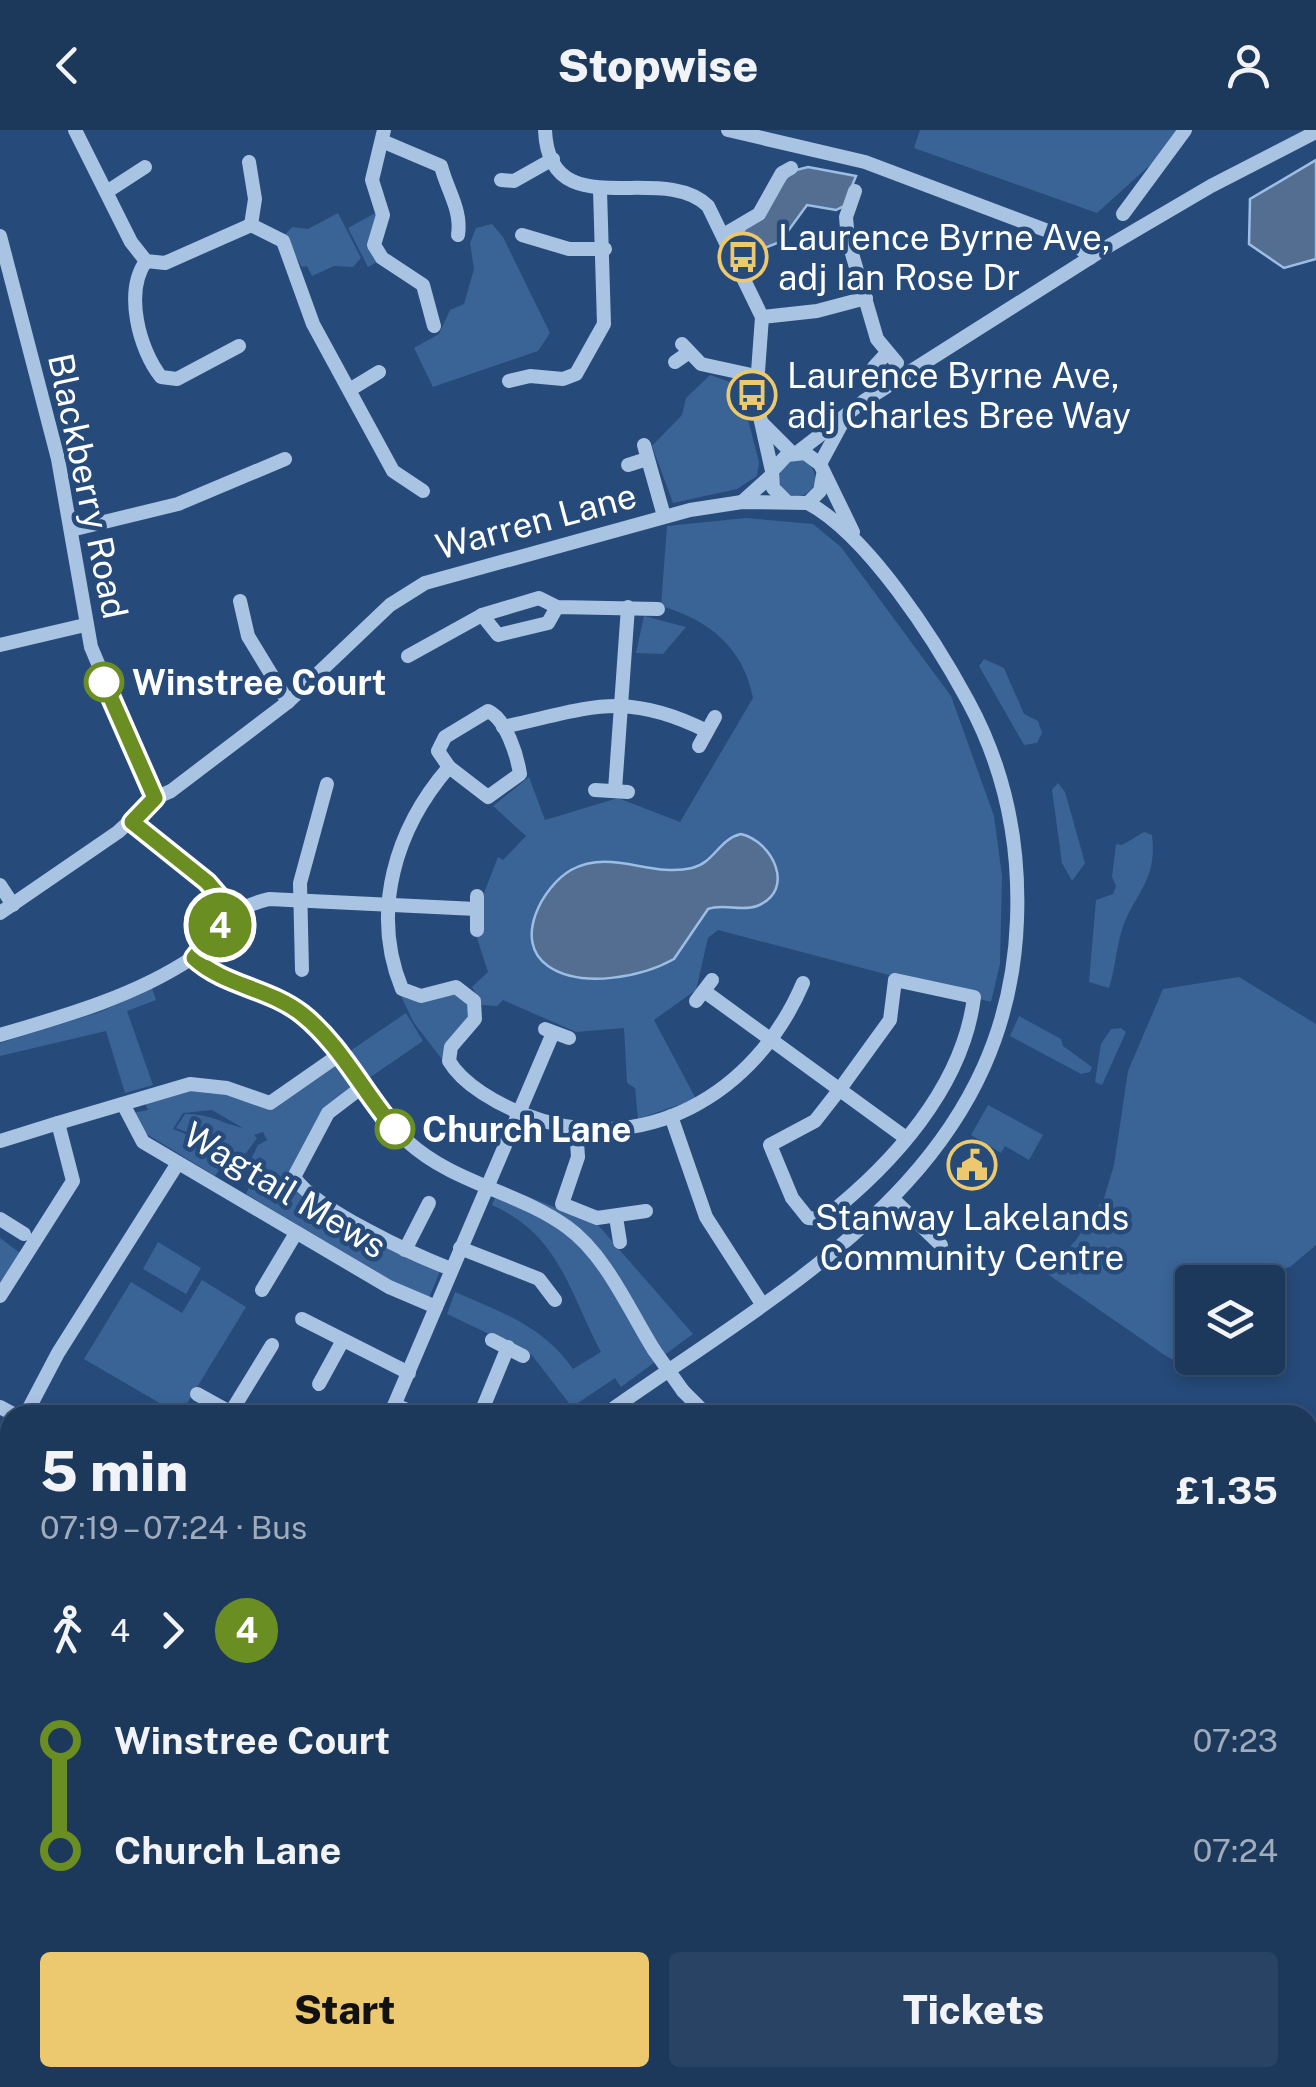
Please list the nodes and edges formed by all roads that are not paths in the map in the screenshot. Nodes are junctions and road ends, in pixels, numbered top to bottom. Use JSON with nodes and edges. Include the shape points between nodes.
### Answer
{"nodes":[{"id":1,"x":75,"y":130,"type":"edge"},
{"id":2,"x":546,"y":130,"type":"edge"},
{"id":3,"x":728,"y":130,"type":"edge"},
{"id":4,"x":1185,"y":130,"type":"edge"},
{"id":5,"x":1316,"y":132,"type":"edge"},
{"id":6,"x":383,"y":135,"type":"edge"},
{"id":7,"x":553,"y":159,"type":"junction"},
{"id":8,"x":249,"y":162,"type":"dead end"},
{"id":9,"x":144,"y":167,"type":"dead end"},
{"id":10,"x":791,"y":168,"type":"dead end"},
{"id":11,"x":501,"y":180,"type":"dead end"},
{"id":12,"x":600,"y":190,"type":"junction"},
{"id":13,"x":108,"y":191,"type":"junction"},
{"id":14,"x":855,"y":191,"type":"dead end"},
{"id":15,"x":1122,"y":214,"type":"dead end"},
{"id":16,"x":252,"y":225,"type":"junction"},
{"id":17,"x":725,"y":234,"type":"junction"},
{"id":18,"x":458,"y":235,"type":"dead end"},
{"id":19,"x":522,"y":235,"type":"dead end"},
{"id":20,"x":0,"y":236,"type":"edge"},
{"id":21,"x":605,"y":249,"type":"junction"},
{"id":22,"x":1090,"y":258,"type":"junction"},
{"id":23,"x":146,"y":261,"type":"junction"},
{"id":24,"x":866,"y":298,"type":"junction"},
{"id":25,"x":762,"y":316,"type":"junction"},
{"id":26,"x":434,"y":326,"type":"dead end"},
{"id":27,"x":240,"y":346,"type":"dead end"},
{"id":28,"x":682,"y":353,"type":"dead end"},
{"id":29,"x":874,"y":367,"type":"dead end"},
{"id":30,"x":379,"y":372,"type":"dead end"},
{"id":31,"x":756,"y":376,"type":"junction"},
{"id":32,"x":509,"y":381,"type":"dead end"},
{"id":33,"x":351,"y":389,"type":"junction"},
{"id":34,"x":850,"y":412,"type":"junction"},
{"id":35,"x":762,"y":422,"type":"junction"},
{"id":36,"x":795,"y":452,"type":"junction"},
{"id":37,"x":285,"y":458,"type":"dead end"},
{"id":38,"x":628,"y":465,"type":"dead end"},
{"id":39,"x":822,"y":470,"type":"junction"},
{"id":40,"x":772,"y":473,"type":"junction"},
{"id":41,"x":416,"y":483,"type":"dead end"},
{"id":42,"x":742,"y":502,"type":"junction"},
{"id":43,"x":787,"y":502,"type":"junction"},
{"id":44,"x":808,"y":502,"type":"junction"},
{"id":45,"x":664,"y":516,"type":"junction"},
{"id":46,"x":71,"y":530,"type":"junction"},
{"id":47,"x":858,"y":542,"type":"junction"},
{"id":48,"x":240,"y":601,"type":"dead end"},
{"id":49,"x":628,"y":606,"type":"junction"},
{"id":50,"x":556,"y":607,"type":"junction"},
{"id":51,"x":658,"y":609,"type":"dead end"},
{"id":52,"x":482,"y":614,"type":"junction"},
{"id":53,"x":86,"y":625,"type":"junction"},
{"id":54,"x":0,"y":645,"type":"edge"},
{"id":55,"x":408,"y":656,"type":"dead end"},
{"id":56,"x":288,"y":702,"type":"junction"},
{"id":57,"x":622,"y":704,"type":"junction"},
{"id":58,"x":503,"y":727,"type":"junction"},
{"id":59,"x":698,"y":746,"type":"dead end"},
{"id":60,"x":449,"y":767,"type":"junction"},
{"id":61,"x":328,"y":784,"type":"dead end"},
{"id":62,"x":595,"y":790,"type":"dead end"},
{"id":63,"x":155,"y":798,"type":"junction"},
{"id":64,"x":132,"y":822,"type":"junction"},
{"id":65,"x":0,"y":885,"type":"edge"},
{"id":66,"x":299,"y":900,"type":"junction"},
{"id":67,"x":388,"y":906,"type":"junction"},
{"id":68,"x":6,"y":909,"type":"edge"},
{"id":69,"x":232,"y":911,"type":"junction"},
{"id":70,"x":477,"y":930,"type":"dead end"},
{"id":71,"x":194,"y":958,"type":"junction"},
{"id":72,"x":302,"y":970,"type":"dead end"},
{"id":73,"x":803,"y":982,"type":"dead end"},
{"id":74,"x":704,"y":991,"type":"dead end"},
{"id":75,"x":0,"y":1035,"type":"edge"},
{"id":76,"x":569,"y":1038,"type":"dead end"},
{"id":77,"x":773,"y":1041,"type":"junction"},
{"id":78,"x":339,"y":1055,"type":"junction"},
{"id":79,"x":362,"y":1087,"type":"junction"},
{"id":80,"x":840,"y":1089,"type":"junction"},
{"id":81,"x":122,"y":1104,"type":"junction"},
{"id":82,"x":518,"y":1112,"type":"junction"},
{"id":83,"x":671,"y":1116,"type":"junction"},
{"id":84,"x":576,"y":1127,"type":"junction"},
{"id":85,"x":61,"y":1130,"type":"junction"},
{"id":86,"x":906,"y":1138,"type":"junction"},
{"id":87,"x":0,"y":1141,"type":"edge"},
{"id":88,"x":178,"y":1163,"type":"junction"},
{"id":89,"x":486,"y":1190,"type":"junction"},
{"id":90,"x":894,"y":1200,"type":"junction"},
{"id":91,"x":430,"y":1203,"type":"dead end"},
{"id":92,"x":646,"y":1211,"type":"dead end"},
{"id":93,"x":616,"y":1216,"type":"junction"},
{"id":94,"x":1,"y":1221,"type":"edge"},
{"id":95,"x":296,"y":1232,"type":"junction"},
{"id":96,"x":24,"y":1234,"type":"dead end"},
{"id":97,"x":620,"y":1242,"type":"dead end"},
{"id":98,"x":941,"y":1245,"type":"dead end"},
{"id":99,"x":460,"y":1248,"type":"junction"},
{"id":100,"x":405,"y":1250,"type":"junction"},
{"id":101,"x":451,"y":1269,"type":"junction"},
{"id":102,"x":262,"y":1290,"type":"dead end"},
{"id":103,"x":0,"y":1296,"type":"edge"},
{"id":104,"x":555,"y":1300,"type":"dead end"},
{"id":105,"x":762,"y":1304,"type":"junction"},
{"id":106,"x":436,"y":1307,"type":"junction"},
{"id":107,"x":302,"y":1319,"type":"dead end"},
{"id":108,"x":492,"y":1340,"type":"dead end"},
{"id":109,"x":342,"y":1342,"type":"junction"},
{"id":110,"x":272,"y":1345,"type":"dead end"},
{"id":111,"x":508,"y":1347,"type":"junction"},
{"id":112,"x":523,"y":1356,"type":"dead end"},
{"id":113,"x":409,"y":1373,"type":"junction"},
{"id":114,"x":319,"y":1384,"type":"dead end"},
{"id":115,"x":197,"y":1394,"type":"dead end"},
{"id":116,"x":31,"y":1405,"type":"edge"},
{"id":117,"x":217,"y":1405,"type":"edge"},
{"id":118,"x":238,"y":1405,"type":"edge"},
{"id":119,"x":394,"y":1405,"type":"edge"},
{"id":120,"x":484,"y":1405,"type":"edge"},
{"id":121,"x":618,"y":1405,"type":"edge"},
{"id":122,"x":697,"y":1405,"type":"edge"}],
"edges":[{"from":1,"to":13,"type":"street"},
{"from":2,"to":7,"type":"street"},
{"from":3,"to":22,"type":"street","via":[[864,162],[1072,240]]},
{"from":4,"to":15,"type":"street"},
{"from":5,"to":22,"type":"street"},
{"from":6,"to":18,"type":"street","via":[[441,166],[459,213]]},
{"from":6,"to":26,"type":"street","via":[[372,180],[383,215],[375,250],[422,285]]},
{"from":7,"to":11,"type":"street","via":[[514,181]]},
{"from":7,"to":12,"type":"street","via":[[576,183]]},
{"from":8,"to":16,"type":"street"},
{"from":9,"to":13,"type":"street"},
{"from":10,"to":17,"type":"street","via":[[759,214]]},
{"from":12,"to":17,"type":"street","via":[[685,189],[708,206]]},
{"from":12,"to":21,"type":"street"},
{"from":13,"to":23,"type":"street"},
{"from":14,"to":24,"type":"street","via":[[847,232]]},
{"from":16,"to":23,"type":"street","via":[[165,264]]},
{"from":16,"to":33,"type":"street","via":[[283,241],[313,324]]},
{"from":17,"to":25,"type":"street"},
{"from":19,"to":21,"type":"street"},
{"from":20,"to":46,"type":"street","name":"Blackberry Road"},
{"from":21,"to":32,"type":"street","via":[[607,312],[584,365],[563,379]]},
{"from":22,"to":34,"type":"street"},
{"from":23,"to":27,"type":"street","via":[[132,288],[149,362],[161,377],[177,379]]},
{"from":24,"to":25,"type":"street"},
{"from":24,"to":29,"type":"street","via":[[891,359]]},
{"from":25,"to":31,"type":"street"},
{"from":28,"to":31,"type":"street"},
{"from":30,"to":33,"type":"street"},
{"from":31,"to":35,"type":"street"},
{"from":33,"to":41,"type":"street","via":[[393,471]]},
{"from":34,"to":36,"type":"street"},
{"from":34,"to":39,"type":"street"},
{"from":35,"to":36,"type":"street"},
{"from":35,"to":40,"type":"street"},
{"from":36,"to":39,"type":"street"},
{"from":36,"to":40,"type":"street"},
{"from":37,"to":46,"type":"street","via":[[178,504]]},
{"from":38,"to":45,"type":"street","via":[[645,452]]},
{"from":39,"to":44,"type":"street","via":[[820,492]]},
{"from":39,"to":47,"type":"street"},
{"from":40,"to":42,"type":"street"},
{"from":40,"to":43,"type":"street","via":[[773,488]]},
{"from":42,"to":43,"type":"street","name":"Warren Lane"},
{"from":42,"to":45,"type":"street","name":"Warren Lane"},
{"from":43,"to":44,"type":"street","name":"Warren Lane"},
{"from":44,"to":47,"type":"street"},
{"from":45,"to":56,"type":"street","name":"Warren Lane","via":[[426,583],[390,605]]},
{"from":46,"to":53,"type":"street","name":"Blackberry Road"},
{"from":47,"to":90,"type":"street","via":[[931,640],[980,724],[1016,852],[1014,968],[992,1046],[958,1118]]},
{"from":48,"to":56,"type":"street","via":[[248,636]]},
{"from":49,"to":50,"type":"street"},
{"from":49,"to":51,"type":"street"},
{"from":49,"to":57,"type":"street"},
{"from":50,"to":52,"type":"street","via":[[539,598]]},
{"from":50,"to":52,"type":"street","via":[[548,623],[498,635]]},
{"from":52,"to":55,"type":"street"},
{"from":53,"to":54,"type":"street"},
{"from":53,"to":63,"type":"street","name":"Blackberry Road"},
{"from":56,"to":63,"type":"street","name":"Warren Lane"},
{"from":57,"to":58,"type":"street","via":[[554,712]]},
{"from":57,"to":59,"type":"street","via":[[711,724]]},
{"from":57,"to":62,"type":"street","via":[[622,791]]},
{"from":58,"to":60,"type":"street","via":[[488,711],[445,737],[438,751]]},
{"from":58,"to":60,"type":"street","via":[[520,774],[497,795],[478,792]]},
{"from":60,"to":67,"type":"street","via":[[414,813],[392,873]]},
{"from":61,"to":66,"type":"street","via":[[307,847]]},
{"from":63,"to":64,"type":"street","name":"Warren Lane"},
{"from":64,"to":68,"type":"street","name":"Warren Lane"},
{"from":64,"to":69,"type":"street","via":[[216,890]]},
{"from":65,"to":68,"type":"street"},
{"from":66,"to":67,"type":"street"},
{"from":66,"to":69,"type":"street","via":[[269,899]]},
{"from":66,"to":72,"type":"street"},
{"from":67,"to":70,"type":"street","via":[[477,902]]},
{"from":67,"to":82,"type":"street","via":[[402,989],[421,996],[448,986],[464,990],[474,1001],[475,1020],[451,1047],[449,1061],[478,1089]]},
{"from":69,"to":71,"type":"street"},
{"from":71,"to":75,"type":"street","via":[[111,1000]]},
{"from":71,"to":78,"type":"street","via":[[212,975],[257,989],[305,1016]]},
{"from":73,"to":77,"type":"street"},
{"from":74,"to":77,"type":"street"},
{"from":76,"to":82,"type":"street","via":[[549,1031]]},
{"from":77,"to":80,"type":"street"},
{"from":77,"to":83,"type":"street","via":[[727,1087]]},
{"from":78,"to":79,"type":"street"},
{"from":78,"to":81,"type":"street","via":[[270,1104],[227,1088],[190,1084]]},
{"from":79,"to":89,"type":"street","via":[[424,1157]]},
{"from":79,"to":100,"type":"street","via":[[328,1113],[294,1177],[304,1190]]},
{"from":80,"to":86,"type":"street"},
{"from":80,"to":86,"type":"street","via":[[816,1121],[770,1145],[808,1218],[832,1212]]},
{"from":80,"to":86,"type":"street","via":[[890,1020],[895,980],[974,996],[950,1070]]},
{"from":81,"to":85,"type":"street"},
{"from":81,"to":88,"type":"street","name":"Wagtail Mews","via":[[136,1135]]},
{"from":82,"to":84,"type":"street"},
{"from":82,"to":89,"type":"street"},
{"from":83,"to":84,"type":"street","via":[[638,1126]]},
{"from":83,"to":105,"type":"street","via":[[706,1217]]},
{"from":84,"to":93,"type":"street","via":[[578,1157],[562,1204],[597,1218]]},
{"from":85,"to":87,"type":"street"},
{"from":85,"to":103,"type":"street","via":[[73,1181]]},
{"from":88,"to":95,"type":"street","name":"Wagtail Mews"},
{"from":88,"to":116,"type":"street"},
{"from":89,"to":99,"type":"street"},
{"from":89,"to":122,"type":"street","bridge":true,"via":[[554,1218],[584,1240]]},
{"from":90,"to":98,"type":"street"},
{"from":90,"to":105,"type":"street"},
{"from":91,"to":100,"type":"street"},
{"from":92,"to":93,"type":"street"},
{"from":93,"to":97,"type":"street"},
{"from":94,"to":96,"type":"street"},
{"from":95,"to":102,"type":"street"},
{"from":95,"to":106,"type":"street","name":"Wagtail Mews"},
{"from":99,"to":101,"type":"street"},
{"from":99,"to":104,"type":"street","via":[[538,1279]]},
{"from":100,"to":101,"type":"street"},
{"from":101,"to":106,"type":"street"},
{"from":105,"to":121,"type":"street"},
{"from":106,"to":113,"type":"street"},
{"from":107,"to":109,"type":"street"},
{"from":108,"to":111,"type":"street"},
{"from":109,"to":113,"type":"street"},
{"from":109,"to":114,"type":"street"},
{"from":110,"to":118,"type":"street"},
{"from":111,"to":112,"type":"street"},
{"from":111,"to":120,"type":"street"},
{"from":113,"to":119,"type":"street"},
{"from":115,"to":117,"type":"street"}]}
